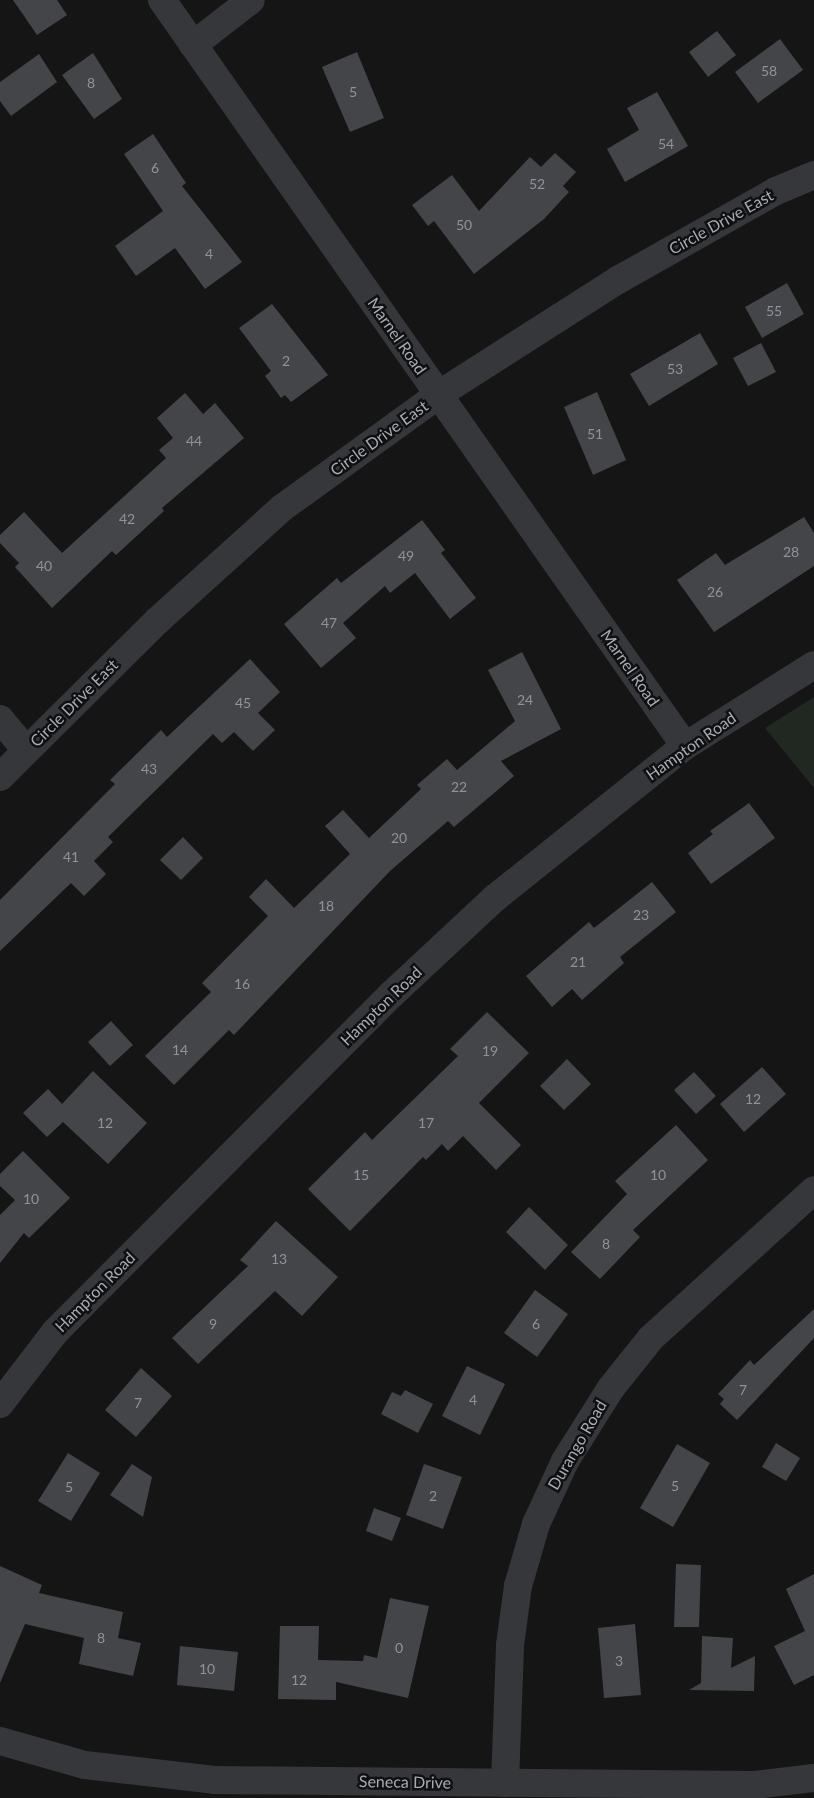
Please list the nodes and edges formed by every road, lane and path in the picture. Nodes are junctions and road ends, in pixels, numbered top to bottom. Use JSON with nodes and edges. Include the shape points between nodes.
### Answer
{"nodes":[{"id":1,"x":162,"y":0,"type":"edge"},
{"id":2,"x":251,"y":0,"type":"edge"},
{"id":3,"x":193,"y":46,"type":"junction"},
{"id":4,"x":814,"y":175,"type":"edge"},
{"id":5,"x":438,"y":395,"type":"junction"},
{"id":6,"x":814,"y":665,"type":"edge"},
{"id":7,"x":0,"y":719,"type":"edge"},
{"id":8,"x":685,"y":746,"type":"junction"},
{"id":9,"x":26,"y":750,"type":"junction"},
{"id":10,"x":0,"y":777,"type":"edge"},
{"id":11,"x":814,"y":1190,"type":"edge"},
{"id":12,"x":0,"y":1404,"type":"edge"},
{"id":13,"x":0,"y":1741,"type":"edge"},
{"id":14,"x":814,"y":1778,"type":"edge"},
{"id":15,"x":505,"y":1783,"type":"junction"}],
"edges":[{"from":1,"to":3,"type":"street","name":"Marnel Road"},
{"from":2,"to":3,"type":"street"},
{"from":3,"to":5,"type":"street","name":"Marnel Road"},
{"from":4,"to":5,"type":"street","name":"Circle Drive East","via":[[776,191],[618,280]]},
{"from":5,"to":8,"type":"street","name":"Marnel Road"},
{"from":5,"to":9,"type":"street","name":"Circle Drive East","via":[[282,508],[157,621]]},
{"from":6,"to":8,"type":"street","name":"Hampton Road"},
{"from":7,"to":9,"type":"street"},
{"from":8,"to":12,"type":"street","name":"Hampton Road","via":[[495,898],[392,994],[55,1332]]},
{"from":9,"to":10,"type":"street","name":"Circle Drive East"},
{"from":11,"to":15,"type":"street","name":"Durango Road","via":[[651,1338],[610,1388],[565,1461],[536,1524],[518,1586],[510,1645]]},
{"from":13,"to":15,"type":"street","name":"Seneca Drive","via":[[85,1765],[214,1780]]},
{"from":14,"to":15,"type":"street","name":"Seneca Drive","via":[[755,1785]]}]}
